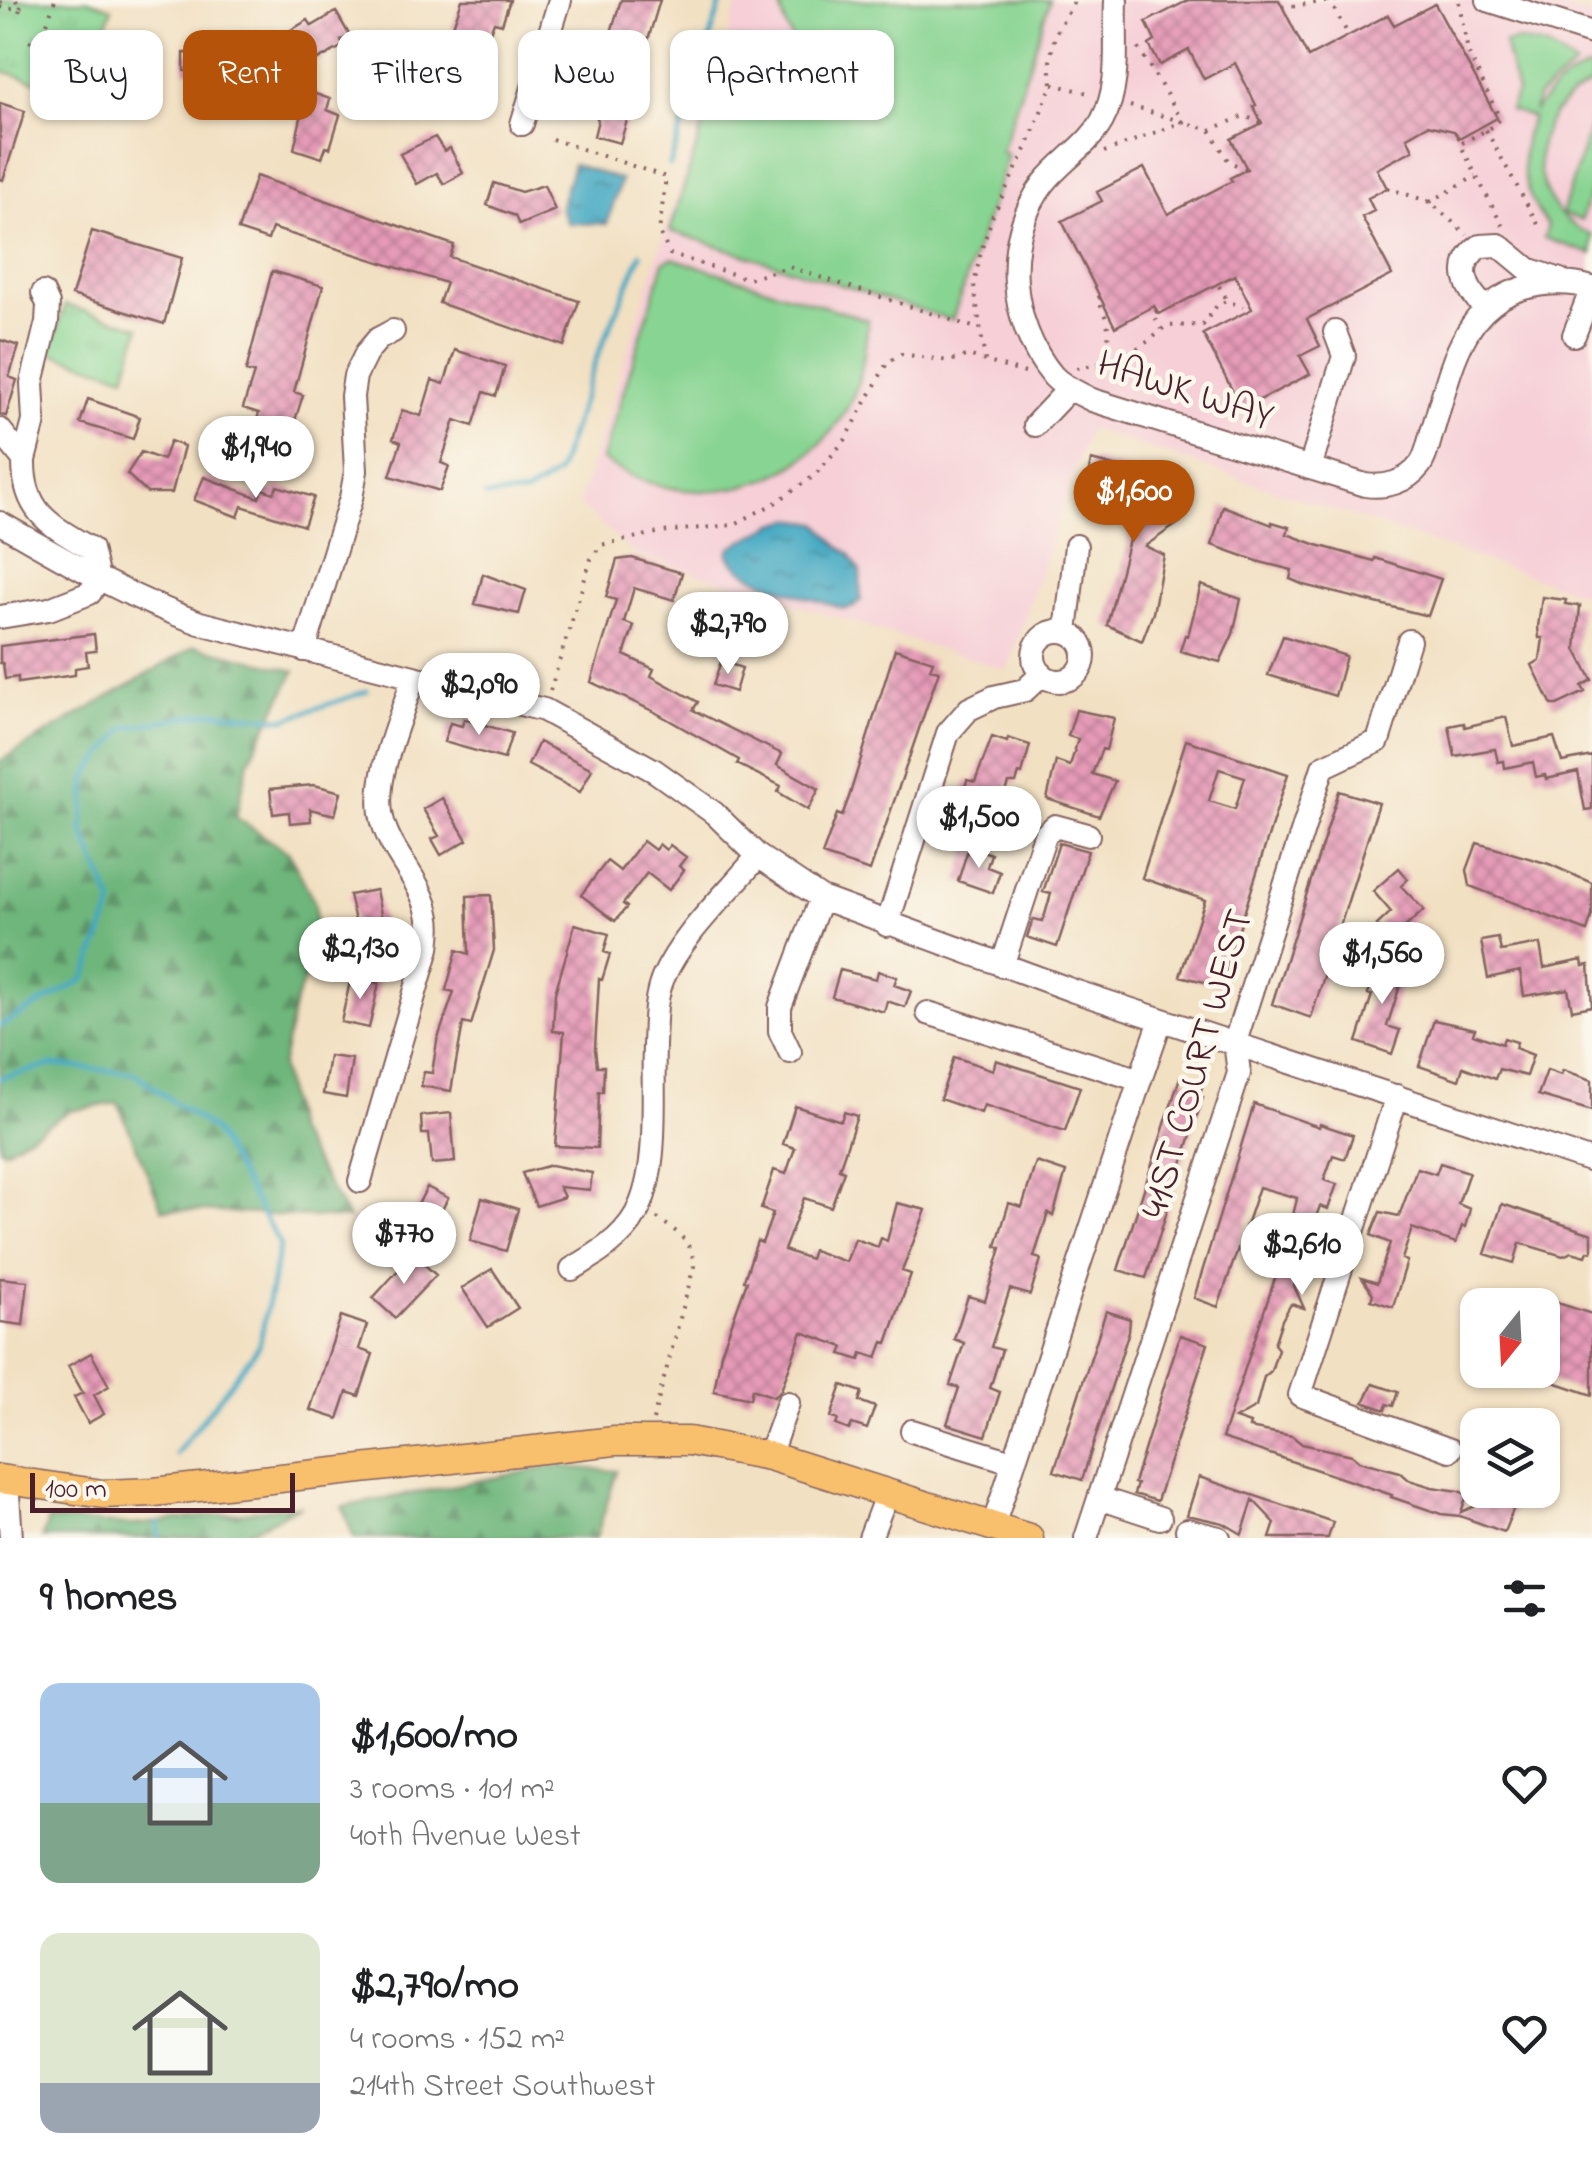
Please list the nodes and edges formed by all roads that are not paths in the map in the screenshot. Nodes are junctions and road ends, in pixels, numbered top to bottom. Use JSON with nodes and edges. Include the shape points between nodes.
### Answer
{"nodes":[{"id":1,"x":560,"y":0,"type":"edge"},
{"id":2,"x":1116,"y":0,"type":"edge"},
{"id":3,"x":1488,"y":0,"type":"edge"},
{"id":4,"x":1592,"y":33,"type":"edge"},
{"id":5,"x":522,"y":124,"type":"dead end"},
{"id":6,"x":1568,"y":282,"type":"junction"},
{"id":7,"x":1592,"y":288,"type":"edge"},
{"id":8,"x":43,"y":293,"type":"dead end"},
{"id":9,"x":1486,"y":309,"type":"junction"},
{"id":10,"x":393,"y":331,"type":"dead end"},
{"id":11,"x":1335,"y":332,"type":"dead end"},
{"id":12,"x":1574,"y":336,"type":"dead end"},
{"id":13,"x":1061,"y":382,"type":"junction"},
{"id":14,"x":1034,"y":424,"type":"dead end"},
{"id":15,"x":0,"y":430,"type":"edge"},
{"id":16,"x":24,"y":460,"type":"junction"},
{"id":17,"x":1310,"y":468,"type":"junction"},
{"id":18,"x":0,"y":523,"type":"edge"},
{"id":19,"x":1076,"y":546,"type":"dead end"},
{"id":20,"x":98,"y":579,"type":"junction"},
{"id":21,"x":0,"y":617,"type":"edge"},
{"id":22,"x":1066,"y":632,"type":"junction"},
{"id":23,"x":1410,"y":641,"type":"dead end"},
{"id":24,"x":304,"y":650,"type":"junction"},
{"id":25,"x":1042,"y":674,"type":"junction"},
{"id":26,"x":413,"y":679,"type":"junction"},
{"id":27,"x":1088,"y":835,"type":"dead end"},
{"id":28,"x":758,"y":856,"type":"junction"},
{"id":29,"x":821,"y":898,"type":"junction"},
{"id":30,"x":887,"y":925,"type":"junction"},
{"id":31,"x":1002,"y":966,"type":"junction"},
{"id":32,"x":928,"y":1013,"type":"dead end"},
{"id":33,"x":1160,"y":1020,"type":"junction"},
{"id":34,"x":1235,"y":1042,"type":"junction"},
{"id":35,"x":790,"y":1052,"type":"dead end"},
{"id":36,"x":1140,"y":1080,"type":"junction"},
{"id":37,"x":1397,"y":1096,"type":"junction"},
{"id":38,"x":1592,"y":1161,"type":"edge"},
{"id":39,"x":360,"y":1181,"type":"dead end"},
{"id":40,"x":572,"y":1268,"type":"dead end"},
{"id":41,"x":788,"y":1403,"type":"dead end"},
{"id":42,"x":912,"y":1432,"type":"dead end"},
{"id":43,"x":1450,"y":1450,"type":"dead end"},
{"id":44,"x":770,"y":1456,"type":"junction"},
{"id":45,"x":1012,"y":1462,"type":"junction"},
{"id":46,"x":4,"y":1480,"type":"edge"},
{"id":47,"x":887,"y":1493,"type":"junction"},
{"id":48,"x":1099,"y":1498,"type":"junction"},
{"id":49,"x":1160,"y":1518,"type":"dead end"},
{"id":50,"x":992,"y":1526,"type":"junction"},
{"id":51,"x":1188,"y":1530,"type":"dead end"},
{"id":52,"x":11,"y":1538,"type":"edge"},
{"id":53,"x":870,"y":1538,"type":"edge"},
{"id":54,"x":1029,"y":1538,"type":"edge"},
{"id":55,"x":1086,"y":1538,"type":"edge"},
{"id":56,"x":1218,"y":1538,"type":"edge"}],
"edges":[{"from":1,"to":5,"type":"street"},
{"from":2,"to":13,"type":"street","name":"HAWK WAY","via":[[1110,100],[1086,142],[1044,184],[1021,227],[1014,268],[1027,332]]},
{"from":3,"to":4,"type":"street"},
{"from":6,"to":7,"type":"street","name":"HAWK WAY"},
{"from":6,"to":9,"type":"street","name":"HAWK WAY","via":[[1517,290]]},
{"from":6,"to":9,"type":"street","via":[[1528,269],[1499,245],[1480,246],[1467,262],[1465,280]]},
{"from":7,"to":12,"type":"street"},
{"from":8,"to":16,"type":"street","via":[[47,322]]},
{"from":9,"to":17,"type":"street","name":"HAWK WAY","via":[[1460,341],[1421,464],[1401,482],[1374,486]]},
{"from":10,"to":24,"type":"street","via":[[367,352],[355,376],[356,471]]},
{"from":11,"to":17,"type":"street","via":[[1344,356]]},
{"from":13,"to":14,"type":"street"},
{"from":13,"to":17,"type":"street","name":"HAWK WAY","via":[[1092,400]]},
{"from":15,"to":16,"type":"street"},
{"from":16,"to":20,"type":"street","via":[[34,510],[90,550]]},
{"from":18,"to":20,"type":"street"},
{"from":19,"to":22,"type":"street"},
{"from":20,"to":21,"type":"street","via":[[90,593],[49,609]]},
{"from":20,"to":24,"type":"street","via":[[156,608]]},
{"from":22,"to":25,"type":"street","via":[[1047,634],[1036,645]]},
{"from":22,"to":25,"type":"street","via":[[1081,644],[1078,673],[1064,680]]},
{"from":23,"to":34,"type":"street","name":"41ST COURT WEST","via":[[1378,741],[1323,766]]},
{"from":24,"to":26,"type":"street"},
{"from":25,"to":30,"type":"street","via":[[1025,690],[968,709],[948,733]]},
{"from":26,"to":28,"type":"street","via":[[544,710],[655,771],[714,813]]},
{"from":26,"to":39,"type":"street","via":[[380,786],[381,816],[430,918],[428,948]]},
{"from":27,"to":31,"type":"street","via":[[1055,826],[1044,835]]},
{"from":28,"to":29,"type":"street"},
{"from":28,"to":40,"type":"street","via":[[688,940],[655,1003],[652,1138],[636,1214],[615,1240]]},
{"from":29,"to":30,"type":"street"},
{"from":29,"to":35,"type":"street","via":[[780,1008],[780,1031]]},
{"from":30,"to":31,"type":"street"},
{"from":31,"to":33,"type":"street"},
{"from":32,"to":36,"type":"street"},
{"from":33,"to":34,"type":"street"},
{"from":33,"to":36,"type":"street"},
{"from":34,"to":37,"type":"street"},
{"from":34,"to":48,"type":"street","name":"41ST COURT WEST","via":[[1239,1073]]},
{"from":36,"to":45,"type":"street"},
{"from":37,"to":38,"type":"street"},
{"from":37,"to":43,"type":"street","via":[[1300,1395]]},
{"from":41,"to":44,"type":"street"},
{"from":42,"to":45,"type":"street"},
{"from":44,"to":46,"type":"main road","via":[[689,1441],[614,1442],[154,1492],[104,1494]]},
{"from":44,"to":47,"type":"main road"},
{"from":45,"to":50,"type":"street"},
{"from":46,"to":52,"type":"street"},
{"from":47,"to":50,"type":"main road"},
{"from":47,"to":53,"type":"street"},
{"from":48,"to":49,"type":"street"},
{"from":48,"to":55,"type":"street","name":"41ST COURT WEST"},
{"from":50,"to":54,"type":"main road"},
{"from":51,"to":56,"type":"street"}]}
